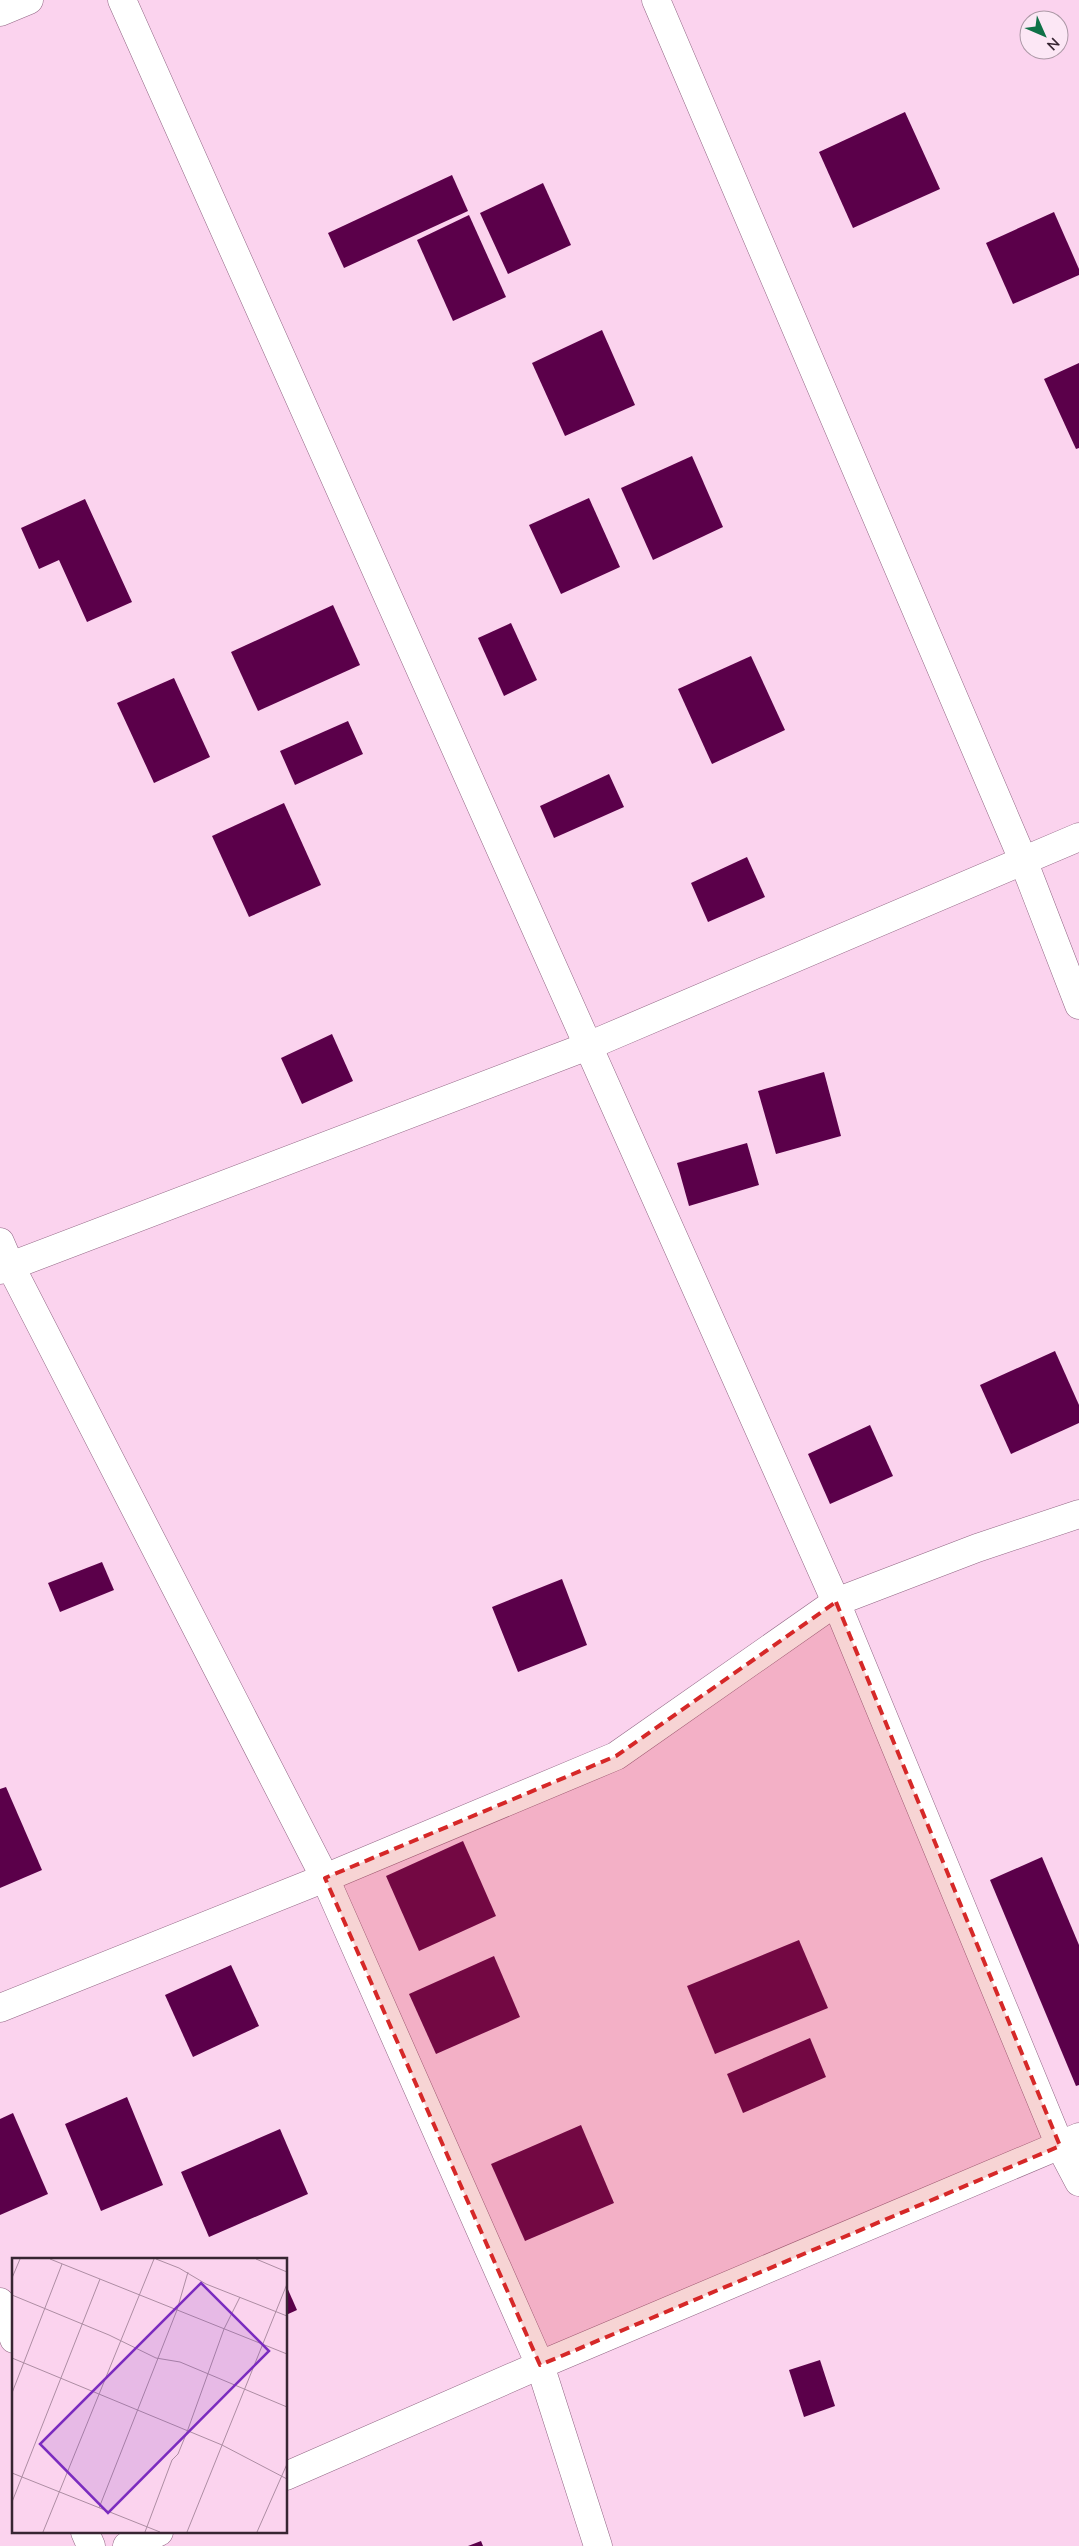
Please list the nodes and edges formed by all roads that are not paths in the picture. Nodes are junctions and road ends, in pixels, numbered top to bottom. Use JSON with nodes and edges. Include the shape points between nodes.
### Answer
{"nodes":[{"id":1,"x":29,"y":0,"type":"edge"},
{"id":2,"x":122,"y":0,"type":"edge"},
{"id":3,"x":656,"y":0,"type":"edge"},
{"id":4,"x":0,"y":12,"type":"edge"},
{"id":5,"x":1079,"y":837,"type":"edge"},
{"id":6,"x":1023,"y":860,"type":"junction"},
{"id":7,"x":1079,"y":1004,"type":"edge"},
{"id":8,"x":588,"y":1046,"type":"junction"},
{"id":9,"x":3,"y":1259,"type":"edge"},
{"id":10,"x":1079,"y":1514,"type":"edge"},
{"id":11,"x":836,"y":1602,"type":"junction"},
{"id":12,"x":326,"y":1878,"type":"junction"},
{"id":13,"x":0,"y":2008,"type":"edge"},
{"id":14,"x":1069,"y":2141,"type":"edge"},
{"id":15,"x":1079,"y":2182,"type":"edge"},
{"id":16,"x":0,"y":2302,"type":"edge"},
{"id":17,"x":12,"y":2334,"type":"edge"},
{"id":18,"x":540,"y":2365,"type":"junction"},
{"id":19,"x":288,"y":2475,"type":"edge"},
{"id":20,"x":154,"y":2534,"type":"edge"},
{"id":21,"x":127,"y":2546,"type":"edge"},
{"id":22,"x":598,"y":2546,"type":"edge"}],
"edges":[{"from":1,"to":4,"type":"street"},
{"from":2,"to":8,"type":"street"},
{"from":3,"to":6,"type":"street"},
{"from":5,"to":6,"type":"street"},
{"from":6,"to":7,"type":"street"},
{"from":6,"to":8,"type":"street"},
{"from":8,"to":9,"type":"street"},
{"from":8,"to":11,"type":"street"},
{"from":9,"to":12,"type":"street"},
{"from":10,"to":11,"type":"street","via":[[977,1548]]},
{"from":11,"to":12,"type":"street","via":[[616,1756]]},
{"from":11,"to":14,"type":"street"},
{"from":12,"to":13,"type":"street"},
{"from":12,"to":18,"type":"street"},
{"from":14,"to":15,"type":"street"},
{"from":14,"to":18,"type":"street"},
{"from":16,"to":17,"type":"street"},
{"from":18,"to":19,"type":"street"},
{"from":18,"to":22,"type":"street"},
{"from":20,"to":21,"type":"street"}]}
